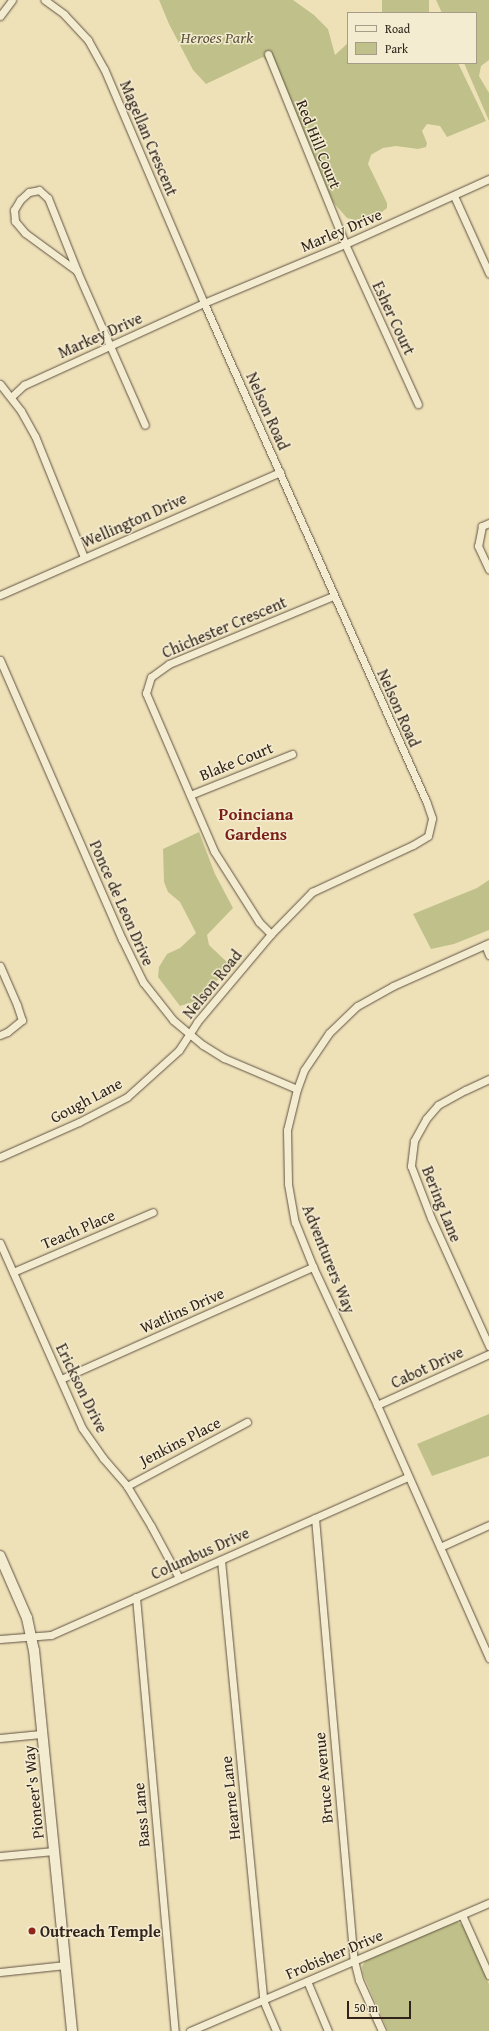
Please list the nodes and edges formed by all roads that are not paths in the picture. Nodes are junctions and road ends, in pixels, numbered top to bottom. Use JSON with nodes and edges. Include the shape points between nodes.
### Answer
{"nodes":[{"id":1,"x":12,"y":0,"type":"edge"},
{"id":2,"x":45,"y":0,"type":"edge"},
{"id":3,"x":0,"y":16,"type":"edge"},
{"id":4,"x":268,"y":54,"type":"dead end"},
{"id":5,"x":489,"y":179,"type":"edge"},
{"id":6,"x":454,"y":196,"type":"junction"},
{"id":7,"x":345,"y":244,"type":"junction"},
{"id":8,"x":77,"y":271,"type":"junction"},
{"id":9,"x":489,"y":273,"type":"edge"},
{"id":10,"x":204,"y":303,"type":"junction"},
{"id":11,"x":110,"y":346,"type":"junction"},
{"id":12,"x":0,"y":384,"type":"edge"},
{"id":13,"x":11,"y":397,"type":"junction"},
{"id":14,"x":418,"y":404,"type":"dead end"},
{"id":15,"x":145,"y":425,"type":"dead end"},
{"id":16,"x":280,"y":472,"type":"junction"},
{"id":17,"x":489,"y":523,"type":"edge"},
{"id":18,"x":84,"y":557,"type":"junction"},
{"id":19,"x":489,"y":570,"type":"edge"},
{"id":20,"x":0,"y":595,"type":"edge"},
{"id":21,"x":334,"y":596,"type":"junction"},
{"id":22,"x":0,"y":660,"type":"edge"},
{"id":23,"x":292,"y":754,"type":"dead end"},
{"id":24,"x":190,"y":795,"type":"junction"},
{"id":25,"x":271,"y":934,"type":"junction"},
{"id":26,"x":487,"y":944,"type":"edge"},
{"id":27,"x":489,"y":955,"type":"edge"},
{"id":28,"x":0,"y":966,"type":"edge"},
{"id":29,"x":189,"y":1034,"type":"junction"},
{"id":30,"x":0,"y":1035,"type":"edge"},
{"id":31,"x":489,"y":1079,"type":"edge"},
{"id":32,"x":296,"y":1089,"type":"junction"},
{"id":33,"x":0,"y":1157,"type":"edge"},
{"id":34,"x":153,"y":1212,"type":"dead end"},
{"id":35,"x":0,"y":1243,"type":"edge"},
{"id":36,"x":313,"y":1267,"type":"junction"},
{"id":37,"x":13,"y":1272,"type":"junction"},
{"id":38,"x":489,"y":1346,"type":"edge"},
{"id":39,"x":489,"y":1354,"type":"edge"},
{"id":40,"x":61,"y":1379,"type":"junction"},
{"id":41,"x":377,"y":1405,"type":"junction"},
{"id":42,"x":247,"y":1422,"type":"dead end"},
{"id":43,"x":408,"y":1477,"type":"junction"},
{"id":44,"x":127,"y":1486,"type":"junction"},
{"id":45,"x":315,"y":1518,"type":"junction"},
{"id":46,"x":489,"y":1525,"type":"edge"},
{"id":47,"x":440,"y":1547,"type":"junction"},
{"id":48,"x":0,"y":1556,"type":"edge"},
{"id":49,"x":221,"y":1560,"type":"junction"},
{"id":50,"x":179,"y":1578,"type":"junction"},
{"id":51,"x":136,"y":1598,"type":"junction"},
{"id":52,"x":31,"y":1636,"type":"junction"},
{"id":53,"x":0,"y":1639,"type":"edge"},
{"id":54,"x":489,"y":1658,"type":"edge"},
{"id":55,"x":42,"y":1734,"type":"junction"},
{"id":56,"x":0,"y":1738,"type":"edge"},
{"id":57,"x":54,"y":1851,"type":"junction"},
{"id":58,"x":0,"y":1856,"type":"edge"},
{"id":59,"x":489,"y":1903,"type":"edge"},
{"id":60,"x":462,"y":1914,"type":"junction"},
{"id":61,"x":354,"y":1960,"type":"junction"},
{"id":62,"x":66,"y":1965,"type":"junction"},
{"id":63,"x":0,"y":1972,"type":"edge"},
{"id":64,"x":489,"y":1975,"type":"edge"},
{"id":65,"x":307,"y":1981,"type":"junction"},
{"id":66,"x":263,"y":2000,"type":"junction"},
{"id":67,"x":72,"y":2031,"type":"edge"},
{"id":68,"x":174,"y":2031,"type":"edge"},
{"id":69,"x":190,"y":2031,"type":"edge"},
{"id":70,"x":276,"y":2031,"type":"edge"},
{"id":71,"x":328,"y":2031,"type":"edge"},
{"id":72,"x":382,"y":2031,"type":"edge"}],
"edges":[{"from":1,"to":3,"type":"street"},
{"from":2,"to":10,"type":"street","name":"Magellan Crescent","via":[[64,14],[88,40],[104,69]]},
{"from":4,"to":7,"type":"street","name":"Red Hill Court"},
{"from":5,"to":6,"type":"street","name":"Marley Drive"},
{"from":6,"to":7,"type":"street","name":"Marley Drive"},
{"from":6,"to":9,"type":"street"},
{"from":7,"to":10,"type":"street","name":"Marley Drive"},
{"from":7,"to":14,"type":"street","name":"Esher Court"},
{"from":8,"to":8,"type":"street","via":[[25,233],[15,221],[14,210],[29,192],[39,190],[48,198]]},
{"from":8,"to":11,"type":"street"},
{"from":10,"to":11,"type":"street","name":"Markey Drive"},
{"from":10,"to":16,"type":"street","name":"Nelson Road"},
{"from":11,"to":13,"type":"street","name":"Markey Drive","via":[[24,385]]},
{"from":11,"to":15,"type":"street"},
{"from":12,"to":13,"type":"street"},
{"from":13,"to":18,"type":"street","via":[[35,436]]},
{"from":16,"to":18,"type":"street","name":"Wellington Drive"},
{"from":16,"to":21,"type":"street","name":"Nelson Road"},
{"from":17,"to":19,"type":"street","via":[[482,526],[478,546]]},
{"from":18,"to":20,"type":"street","name":"Wellington Drive"},
{"from":21,"to":24,"type":"street","name":"Chichester Crescent","via":[[169,664],[151,677],[146,694]]},
{"from":21,"to":25,"type":"street","name":"Nelson Road","via":[[432,818],[428,836],[312,892]]},
{"from":22,"to":29,"type":"street","name":"Ponce de Leon Drive","via":[[143,982],[173,1020]]},
{"from":23,"to":24,"type":"street","name":"Blake Court"},
{"from":24,"to":25,"type":"street","name":"Chichester Crescent","via":[[214,851],[255,916]]},
{"from":25,"to":29,"type":"street","name":"Nelson Road"},
{"from":26,"to":27,"type":"street"},
{"from":26,"to":32,"type":"street","name":"Adventurers Way","via":[[393,986],[357,1006],[329,1033],[304,1070]]},
{"from":28,"to":30,"type":"street","via":[[22,1020]]},
{"from":29,"to":32,"type":"street","name":"Ponce de Leon Drive","via":[[224,1058]]},
{"from":29,"to":33,"type":"street","name":"Gough Lane","via":[[179,1050],[127,1097],[79,1122]]},
{"from":31,"to":38,"type":"street","name":"Bering Lane","via":[[438,1105],[426,1119],[414,1141],[411,1166],[431,1218]]},
{"from":32,"to":36,"type":"street","name":"Adventurers Way","via":[[287,1130],[288,1184],[295,1222]]},
{"from":34,"to":37,"type":"street","name":"Teach Place"},
{"from":35,"to":37,"type":"street","name":"Erickson Drive"},
{"from":36,"to":40,"type":"street","name":"Watlins Drive"},
{"from":36,"to":41,"type":"street","name":"Adventurers Way"},
{"from":37,"to":40,"type":"street","name":"Erickson Drive"},
{"from":39,"to":41,"type":"street","name":"Cabot Drive"},
{"from":40,"to":44,"type":"street","name":"Erickson Drive","via":[[82,1428]]},
{"from":41,"to":43,"type":"street","name":"Adventurers Way"},
{"from":42,"to":44,"type":"street","name":"Jenkins Place"},
{"from":43,"to":45,"type":"street","name":"Columbus Drive"},
{"from":43,"to":47,"type":"street","name":"Adventurers Way"},
{"from":44,"to":50,"type":"street","name":"Erickson Drive","via":[[152,1526]]},
{"from":45,"to":49,"type":"street","name":"Columbus Drive"},
{"from":45,"to":61,"type":"street","name":"Bruce Avenue"},
{"from":46,"to":47,"type":"street"},
{"from":47,"to":54,"type":"street","name":"Adventurers Way"},
{"from":48,"to":52,"type":"main road","name":"Pioneer's Way","via":[[27,1618]]},
{"from":49,"to":50,"type":"street","name":"Columbus Drive"},
{"from":49,"to":66,"type":"street","name":"Hearne Lane"},
{"from":50,"to":51,"type":"street","name":"Columbus Drive"},
{"from":51,"to":52,"type":"street","name":"Columbus Drive","via":[[51,1635]]},
{"from":51,"to":68,"type":"street","name":"Bass Lane"},
{"from":52,"to":53,"type":"street","name":"Columbus Drive"},
{"from":52,"to":55,"type":"main road","name":"Pioneer's Way"},
{"from":55,"to":56,"type":"street"},
{"from":55,"to":57,"type":"main road","name":"Pioneer's Way"},
{"from":57,"to":58,"type":"street"},
{"from":57,"to":62,"type":"main road","name":"Pioneer's Way"},
{"from":59,"to":60,"type":"street","name":"Frobisher Drive"},
{"from":60,"to":61,"type":"street","name":"Frobisher Drive"},
{"from":60,"to":64,"type":"street"},
{"from":61,"to":65,"type":"street","name":"Frobisher Drive"},
{"from":61,"to":72,"type":"street","name":"Bruce Avenue","via":[[359,1980]]},
{"from":62,"to":63,"type":"street"},
{"from":62,"to":67,"type":"main road","name":"Pioneer's Way"},
{"from":65,"to":66,"type":"street","name":"Frobisher Drive"},
{"from":65,"to":71,"type":"street"},
{"from":66,"to":69,"type":"street","name":"Frobisher Drive"},
{"from":66,"to":70,"type":"street","name":"Hearne Lane"}]}
